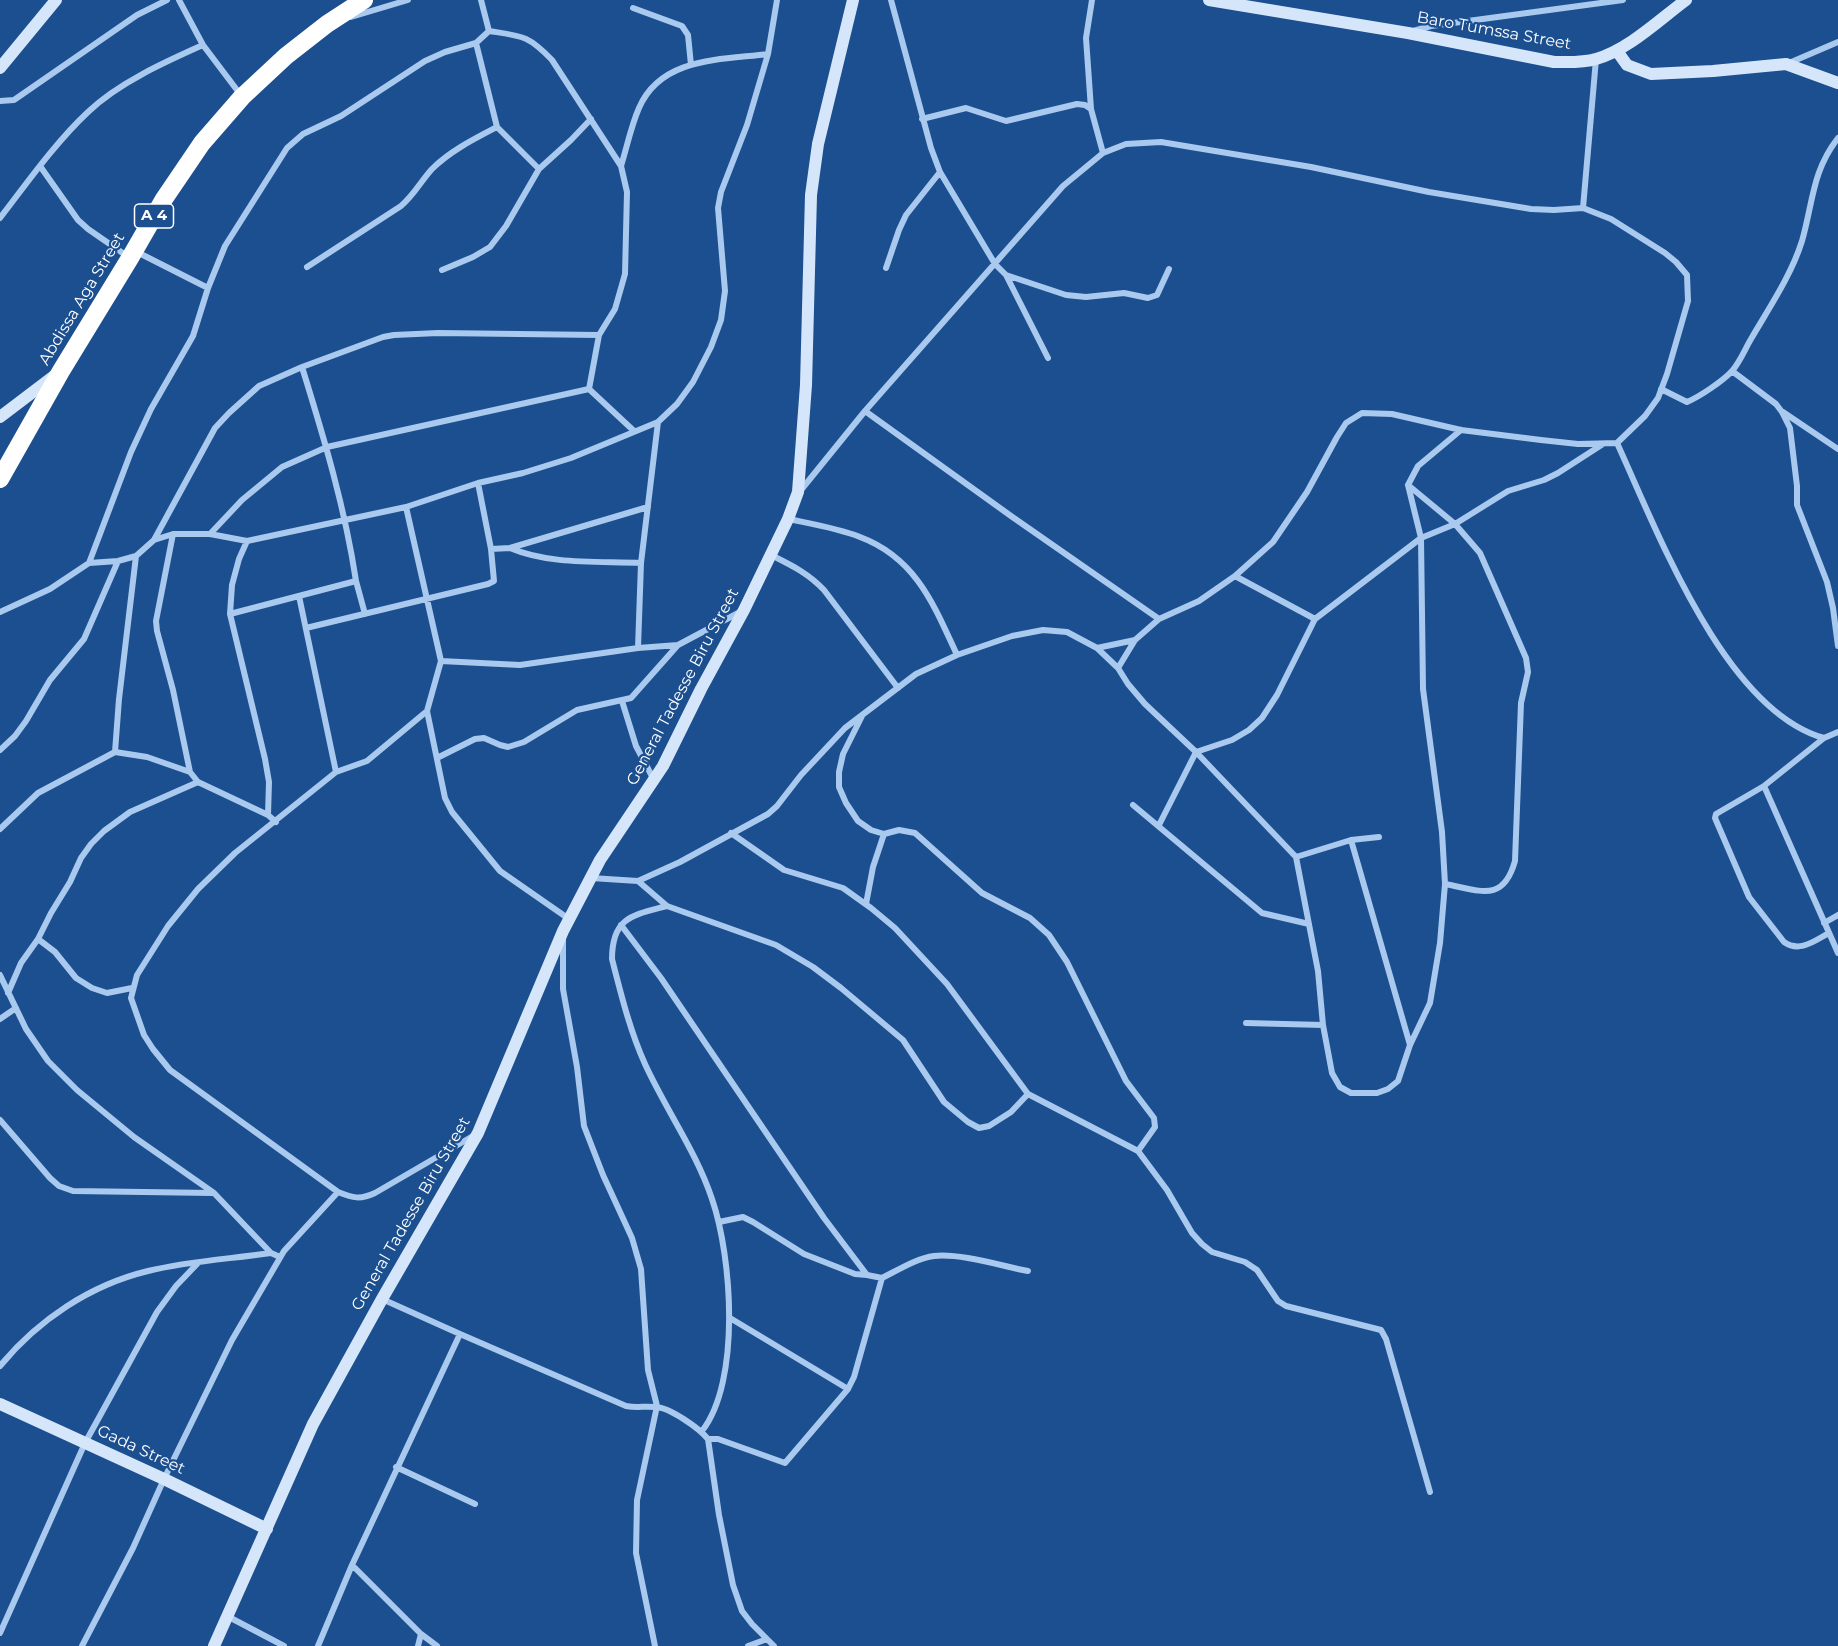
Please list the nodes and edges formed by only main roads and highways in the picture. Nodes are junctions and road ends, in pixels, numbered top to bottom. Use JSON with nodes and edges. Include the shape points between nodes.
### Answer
{"nodes":[{"id":1,"x":364,"y":0,"type":"edge"},
{"id":2,"x":0,"y":479,"type":"edge"}],
"edges":[{"from":1,"to":2,"type":"highway","name":"Abdissa Aga Street","number":"A 4","via":[[286,56],[242,97],[202,143],[164,199]]}]}
